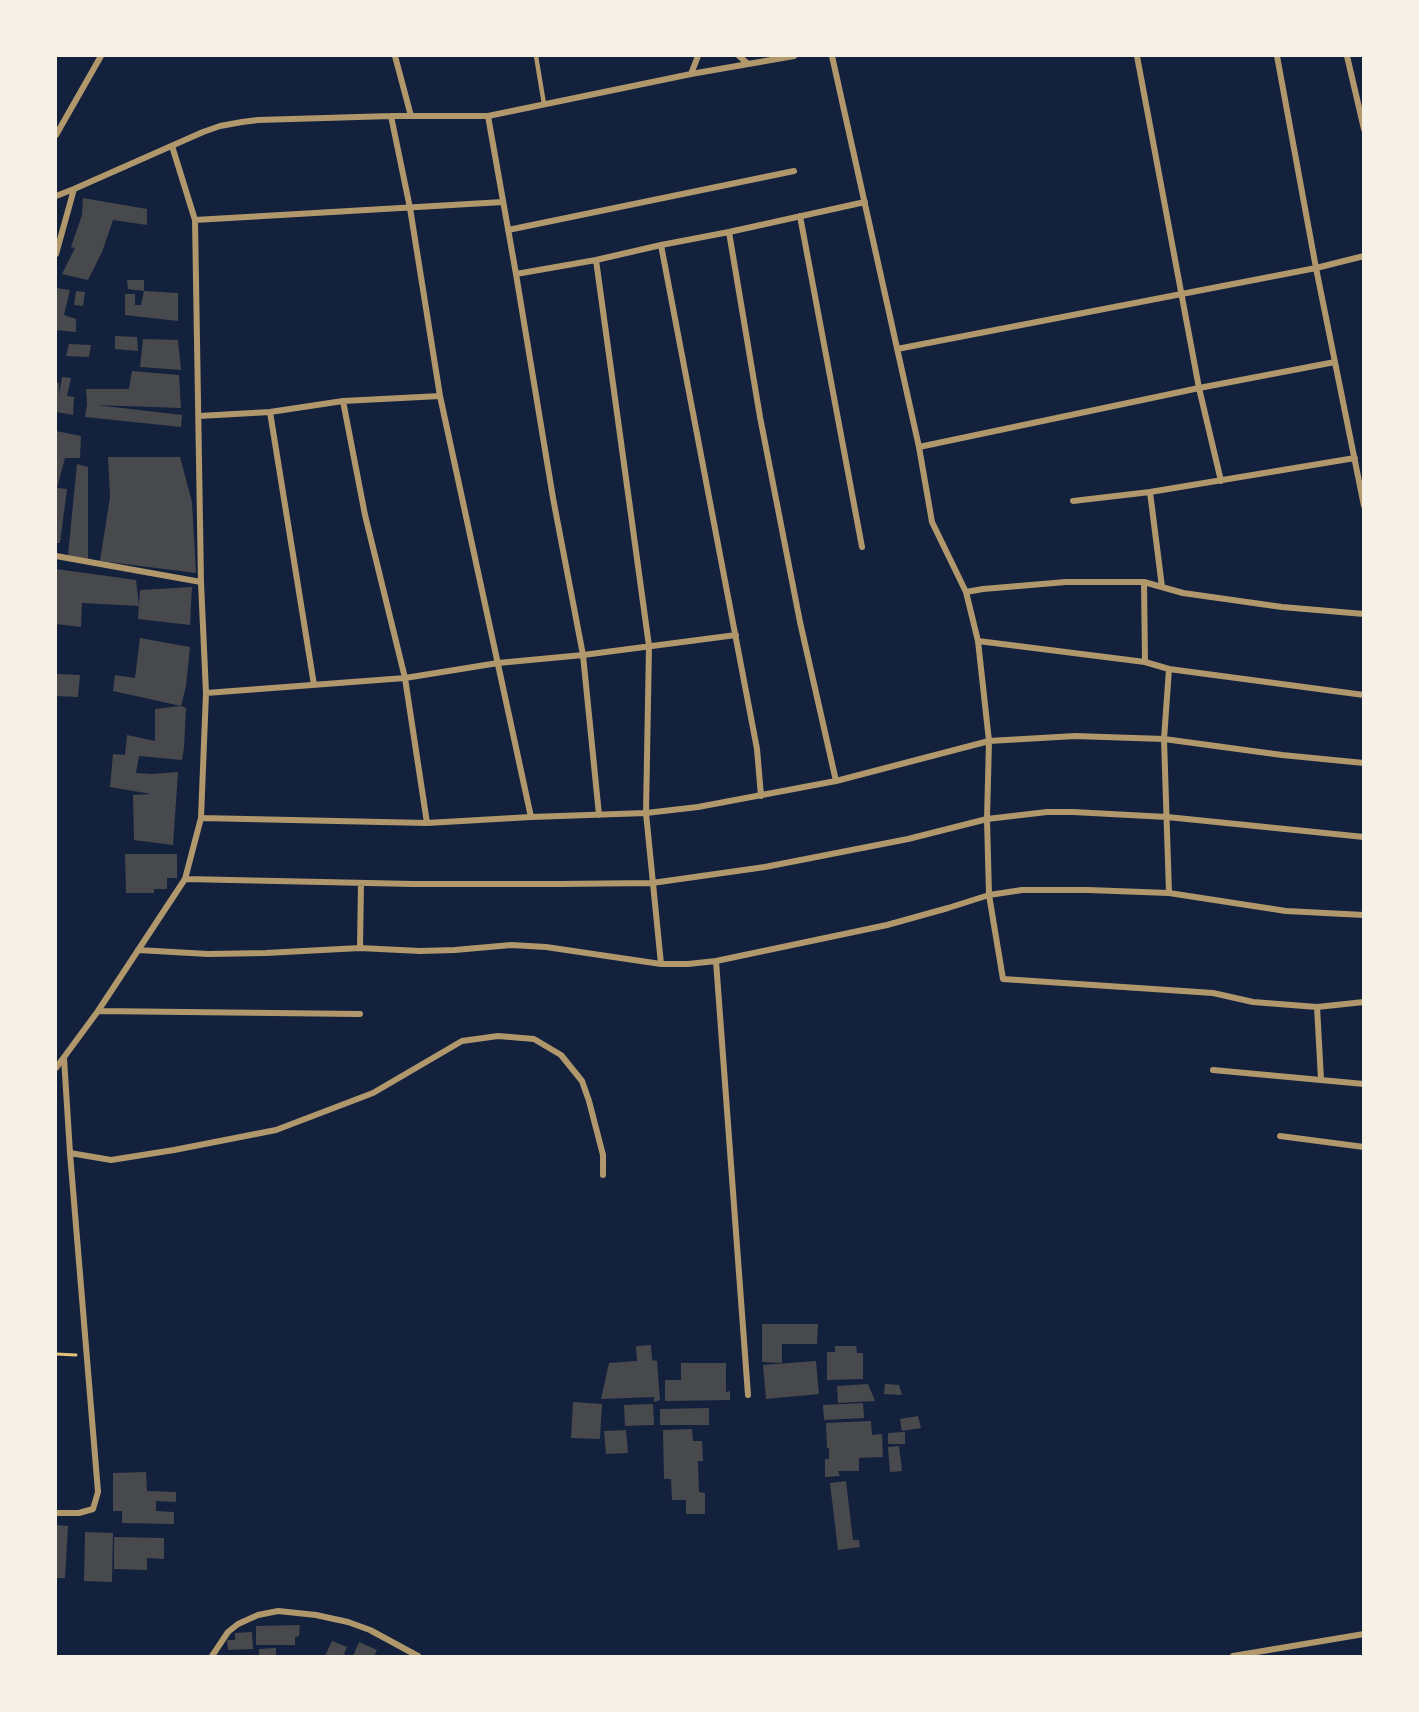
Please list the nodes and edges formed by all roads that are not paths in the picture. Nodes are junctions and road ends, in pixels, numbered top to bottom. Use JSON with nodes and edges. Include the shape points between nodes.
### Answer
{"nodes":[{"id":1,"x":101,"y":56,"type":"edge"},
{"id":2,"x":395,"y":56,"type":"edge"},
{"id":3,"x":536,"y":56,"type":"edge"},
{"id":4,"x":698,"y":56,"type":"edge"},
{"id":5,"x":739,"y":56,"type":"edge"},
{"id":6,"x":794,"y":56,"type":"edge"},
{"id":7,"x":832,"y":56,"type":"edge"},
{"id":8,"x":1137,"y":56,"type":"edge"},
{"id":9,"x":1277,"y":56,"type":"edge"},
{"id":10,"x":1347,"y":56,"type":"edge"},
{"id":11,"x":747,"y":63,"type":"junction"},
{"id":12,"x":691,"y":74,"type":"junction"},
{"id":13,"x":544,"y":104,"type":"junction"},
{"id":14,"x":391,"y":116,"type":"junction"},
{"id":15,"x":411,"y":116,"type":"junction"},
{"id":16,"x":488,"y":116,"type":"junction"},
{"id":17,"x":1364,"y":129,"type":"edge"},
{"id":18,"x":56,"y":135,"type":"edge"},
{"id":19,"x":172,"y":146,"type":"junction"},
{"id":20,"x":794,"y":171,"type":"dead end"},
{"id":21,"x":74,"y":189,"type":"junction"},
{"id":22,"x":56,"y":196,"type":"edge"},
{"id":23,"x":503,"y":202,"type":"junction"},
{"id":24,"x":865,"y":202,"type":"junction"},
{"id":25,"x":410,"y":208,"type":"junction"},
{"id":26,"x":800,"y":216,"type":"junction"},
{"id":27,"x":195,"y":220,"type":"junction"},
{"id":28,"x":508,"y":230,"type":"junction"},
{"id":29,"x":729,"y":232,"type":"junction"},
{"id":30,"x":661,"y":245,"type":"junction"},
{"id":31,"x":56,"y":255,"type":"edge"},
{"id":32,"x":1364,"y":256,"type":"edge"},
{"id":33,"x":596,"y":260,"type":"junction"},
{"id":34,"x":1316,"y":268,"type":"junction"},
{"id":35,"x":516,"y":274,"type":"junction"},
{"id":36,"x":1182,"y":293,"type":"junction"},
{"id":37,"x":897,"y":349,"type":"junction"},
{"id":38,"x":1335,"y":362,"type":"junction"},
{"id":39,"x":1199,"y":388,"type":"junction"},
{"id":40,"x":441,"y":396,"type":"junction"},
{"id":41,"x":344,"y":401,"type":"junction"},
{"id":42,"x":270,"y":412,"type":"junction"},
{"id":43,"x":199,"y":416,"type":"junction"},
{"id":44,"x":919,"y":447,"type":"junction"},
{"id":45,"x":1355,"y":458,"type":"junction"},
{"id":46,"x":1221,"y":480,"type":"junction"},
{"id":47,"x":1150,"y":492,"type":"junction"},
{"id":48,"x":1073,"y":501,"type":"dead end"},
{"id":49,"x":1364,"y":506,"type":"edge"},
{"id":50,"x":862,"y":547,"type":"dead end"},
{"id":51,"x":56,"y":556,"type":"edge"},
{"id":52,"x":201,"y":582,"type":"junction"},
{"id":53,"x":1144,"y":582,"type":"junction"},
{"id":54,"x":1162,"y":587,"type":"junction"},
{"id":55,"x":966,"y":592,"type":"junction"},
{"id":56,"x":1364,"y":614,"type":"edge"},
{"id":57,"x":736,"y":635,"type":"junction"},
{"id":58,"x":978,"y":641,"type":"junction"},
{"id":59,"x":649,"y":646,"type":"junction"},
{"id":60,"x":583,"y":655,"type":"junction"},
{"id":61,"x":1145,"y":662,"type":"junction"},
{"id":62,"x":498,"y":663,"type":"junction"},
{"id":63,"x":1169,"y":669,"type":"junction"},
{"id":64,"x":405,"y":678,"type":"junction"},
{"id":65,"x":314,"y":685,"type":"junction"},
{"id":66,"x":206,"y":693,"type":"junction"},
{"id":67,"x":1364,"y":695,"type":"edge"},
{"id":68,"x":1164,"y":739,"type":"junction"},
{"id":69,"x":989,"y":741,"type":"junction"},
{"id":70,"x":1364,"y":763,"type":"edge"},
{"id":71,"x":836,"y":781,"type":"junction"},
{"id":72,"x":761,"y":796,"type":"junction"},
{"id":73,"x":646,"y":813,"type":"junction"},
{"id":74,"x":599,"y":815,"type":"junction"},
{"id":75,"x":531,"y":817,"type":"junction"},
{"id":76,"x":1167,"y":817,"type":"junction"},
{"id":77,"x":201,"y":818,"type":"junction"},
{"id":78,"x":987,"y":819,"type":"junction"},
{"id":79,"x":427,"y":823,"type":"junction"},
{"id":80,"x":1364,"y":837,"type":"edge"},
{"id":81,"x":185,"y":879,"type":"junction"},
{"id":82,"x":361,"y":883,"type":"junction"},
{"id":83,"x":652,"y":883,"type":"junction"},
{"id":84,"x":1169,"y":893,"type":"junction"},
{"id":85,"x":989,"y":895,"type":"junction"},
{"id":86,"x":1364,"y":915,"type":"edge"},
{"id":87,"x":360,"y":948,"type":"junction"},
{"id":88,"x":138,"y":950,"type":"junction"},
{"id":89,"x":716,"y":961,"type":"junction"},
{"id":90,"x":661,"y":964,"type":"junction"},
{"id":91,"x":1364,"y":1002,"type":"edge"},
{"id":92,"x":1317,"y":1007,"type":"junction"},
{"id":93,"x":98,"y":1011,"type":"junction"},
{"id":94,"x":360,"y":1014,"type":"dead end"},
{"id":95,"x":64,"y":1057,"type":"junction"},
{"id":96,"x":56,"y":1068,"type":"edge"},
{"id":97,"x":1213,"y":1070,"type":"dead end"},
{"id":98,"x":1321,"y":1079,"type":"junction"},
{"id":99,"x":1364,"y":1084,"type":"edge"},
{"id":100,"x":1280,"y":1136,"type":"dead end"},
{"id":101,"x":1364,"y":1148,"type":"edge"},
{"id":102,"x":70,"y":1154,"type":"junction"},
{"id":103,"x":603,"y":1175,"type":"dead end"},
{"id":104,"x":748,"y":1395,"type":"dead end"},
{"id":105,"x":56,"y":1513,"type":"edge"},
{"id":106,"x":1364,"y":1634,"type":"edge"},
{"id":107,"x":212,"y":1656,"type":"edge"},
{"id":108,"x":418,"y":1656,"type":"edge"},
{"id":109,"x":1233,"y":1656,"type":"edge"}],
"edges":[{"from":1,"to":18,"type":"street"},
{"from":2,"to":15,"type":"street"},
{"from":3,"to":13,"type":"lane"},
{"from":4,"to":12,"type":"street"},
{"from":5,"to":11,"type":"street"},
{"from":6,"to":11,"type":"street"},
{"from":7,"to":24,"type":"street"},
{"from":8,"to":36,"type":"street"},
{"from":9,"to":34,"type":"street"},
{"from":10,"to":17,"type":"street"},
{"from":11,"to":12,"type":"street"},
{"from":12,"to":13,"type":"street"},
{"from":13,"to":16,"type":"street"},
{"from":14,"to":15,"type":"street"},
{"from":14,"to":19,"type":"street","via":[[242,122],[212,129]]},
{"from":14,"to":25,"type":"street"},
{"from":15,"to":16,"type":"street"},
{"from":16,"to":23,"type":"street"},
{"from":19,"to":21,"type":"street"},
{"from":19,"to":27,"type":"street"},
{"from":20,"to":28,"type":"street"},
{"from":21,"to":22,"type":"street"},
{"from":21,"to":31,"type":"street"},
{"from":23,"to":25,"type":"street"},
{"from":23,"to":28,"type":"street"},
{"from":24,"to":26,"type":"street"},
{"from":24,"to":37,"type":"street"},
{"from":25,"to":27,"type":"street"},
{"from":25,"to":40,"type":"street"},
{"from":26,"to":29,"type":"street"},
{"from":26,"to":50,"type":"street"},
{"from":27,"to":43,"type":"street"},
{"from":28,"to":35,"type":"street"},
{"from":29,"to":30,"type":"street"},
{"from":29,"to":71,"type":"street","via":[[760,417]]},
{"from":30,"to":33,"type":"street"},
{"from":30,"to":57,"type":"street"},
{"from":32,"to":34,"type":"street"},
{"from":33,"to":35,"type":"street"},
{"from":33,"to":59,"type":"street"},
{"from":34,"to":36,"type":"street"},
{"from":34,"to":38,"type":"street"},
{"from":35,"to":60,"type":"street"},
{"from":36,"to":37,"type":"street"},
{"from":36,"to":39,"type":"street"},
{"from":37,"to":44,"type":"street"},
{"from":38,"to":39,"type":"street"},
{"from":38,"to":45,"type":"street"},
{"from":39,"to":44,"type":"street"},
{"from":39,"to":46,"type":"street"},
{"from":40,"to":41,"type":"street"},
{"from":40,"to":62,"type":"street"},
{"from":41,"to":42,"type":"street"},
{"from":41,"to":64,"type":"street","via":[[365,515]]},
{"from":42,"to":43,"type":"street"},
{"from":42,"to":65,"type":"street"},
{"from":43,"to":52,"type":"street"},
{"from":44,"to":55,"type":"street","via":[[932,522]]},
{"from":45,"to":46,"type":"street"},
{"from":45,"to":49,"type":"street"},
{"from":46,"to":47,"type":"street"},
{"from":47,"to":48,"type":"street"},
{"from":47,"to":54,"type":"street"},
{"from":51,"to":52,"type":"street"},
{"from":52,"to":66,"type":"street"},
{"from":53,"to":54,"type":"street"},
{"from":53,"to":55,"type":"street","via":[[1066,582]]},
{"from":53,"to":61,"type":"street"},
{"from":54,"to":56,"type":"street","via":[[1270,605]]},
{"from":55,"to":58,"type":"street"},
{"from":57,"to":59,"type":"street"},
{"from":57,"to":72,"type":"street","via":[[757,749]]},
{"from":58,"to":61,"type":"street"},
{"from":58,"to":69,"type":"street"},
{"from":59,"to":60,"type":"street"},
{"from":59,"to":73,"type":"street"},
{"from":60,"to":62,"type":"street"},
{"from":60,"to":74,"type":"street"},
{"from":61,"to":63,"type":"street"},
{"from":62,"to":64,"type":"street"},
{"from":62,"to":75,"type":"street"},
{"from":63,"to":67,"type":"street"},
{"from":63,"to":68,"type":"street"},
{"from":64,"to":65,"type":"street"},
{"from":64,"to":79,"type":"street"},
{"from":65,"to":66,"type":"street"},
{"from":66,"to":77,"type":"street"},
{"from":68,"to":69,"type":"street","via":[[1075,736]]},
{"from":68,"to":70,"type":"street"},
{"from":68,"to":76,"type":"street"},
{"from":69,"to":71,"type":"street"},
{"from":69,"to":78,"type":"street"},
{"from":71,"to":72,"type":"street"},
{"from":72,"to":73,"type":"street"},
{"from":73,"to":74,"type":"street"},
{"from":73,"to":83,"type":"street"},
{"from":74,"to":75,"type":"street"},
{"from":75,"to":79,"type":"street"},
{"from":76,"to":78,"type":"street","via":[[1047,812]]},
{"from":76,"to":80,"type":"street"},
{"from":76,"to":84,"type":"street"},
{"from":77,"to":79,"type":"street"},
{"from":77,"to":81,"type":"street"},
{"from":78,"to":83,"type":"street","via":[[837,854]]},
{"from":78,"to":85,"type":"street"},
{"from":81,"to":82,"type":"street"},
{"from":81,"to":88,"type":"street"},
{"from":82,"to":83,"type":"street"},
{"from":82,"to":87,"type":"street"},
{"from":83,"to":90,"type":"street"},
{"from":84,"to":85,"type":"street","via":[[1022,890]]},
{"from":84,"to":86,"type":"street","via":[[1286,911]]},
{"from":85,"to":89,"type":"street","via":[[887,925]]},
{"from":85,"to":92,"type":"street","via":[[1003,979],[1213,993],[1252,1002]]},
{"from":87,"to":88,"type":"street","via":[[208,954]]},
{"from":87,"to":90,"type":"street","via":[[420,951],[511,945]]},
{"from":88,"to":93,"type":"street"},
{"from":89,"to":90,"type":"street"},
{"from":89,"to":104,"type":"street"},
{"from":91,"to":92,"type":"street"},
{"from":92,"to":98,"type":"street"},
{"from":93,"to":94,"type":"street"},
{"from":93,"to":95,"type":"street"},
{"from":95,"to":96,"type":"street"},
{"from":95,"to":102,"type":"street"},
{"from":97,"to":98,"type":"street"},
{"from":98,"to":99,"type":"street"},
{"from":100,"to":101,"type":"street"},
{"from":102,"to":103,"type":"street","via":[[111,1160],[276,1130],[373,1094],[462,1041],[498,1036],[534,1039],[561,1055],[582,1081],[601,1145]]},
{"from":102,"to":105,"type":"street","via":[[98,1492],[93,1509]]},
{"from":106,"to":109,"type":"street"},
{"from":107,"to":108,"type":"street","via":[[238,1624],[278,1611],[348,1622]]}]}
